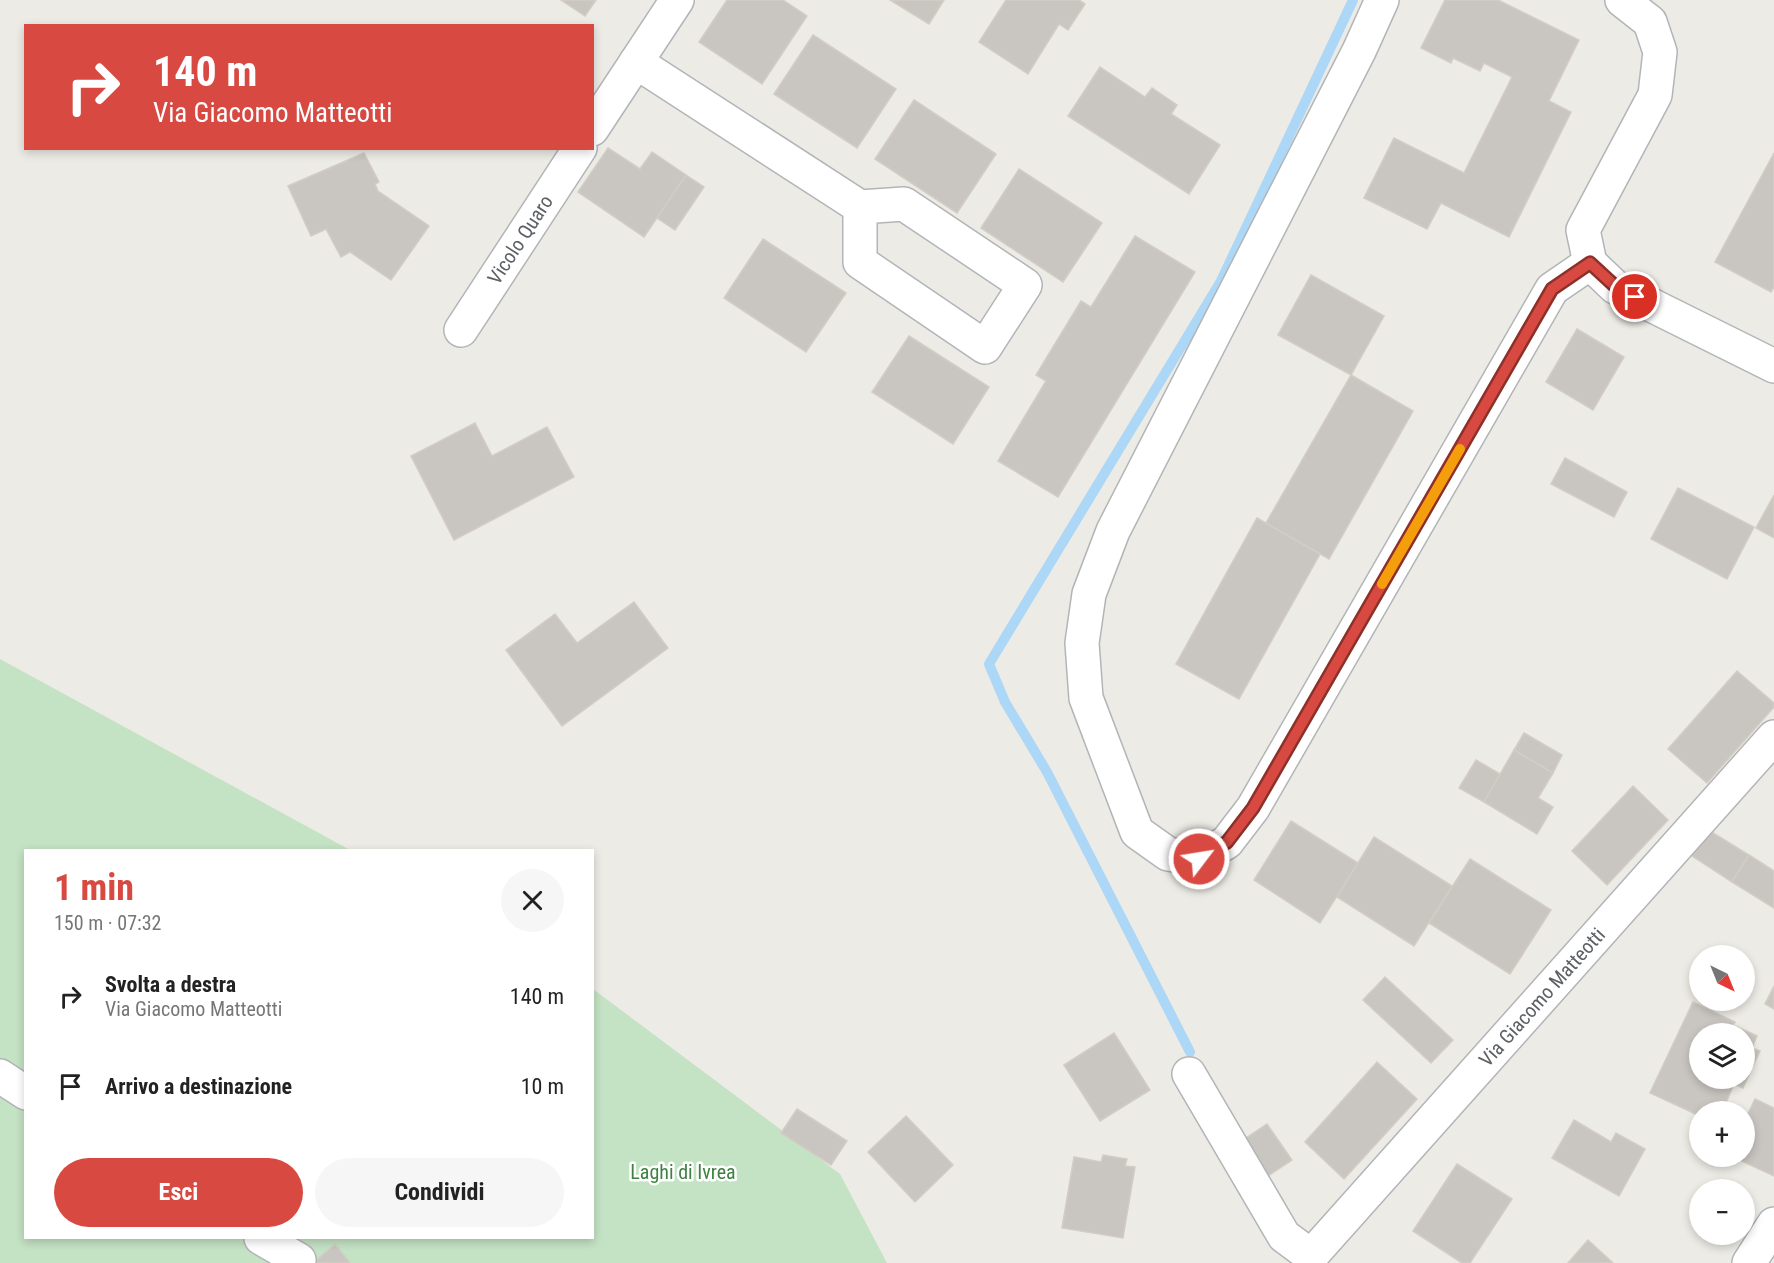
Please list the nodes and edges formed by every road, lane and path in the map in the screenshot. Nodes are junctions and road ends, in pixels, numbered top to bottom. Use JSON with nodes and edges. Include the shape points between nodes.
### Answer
{"nodes":[{"id":1,"x":677,"y":0,"type":"edge"},
{"id":2,"x":1382,"y":0,"type":"edge"},
{"id":3,"x":1622,"y":0,"type":"edge"},
{"id":4,"x":636,"y":62,"type":"junction"},
{"id":5,"x":594,"y":126,"type":"edge"},
{"id":6,"x":579,"y":150,"type":"edge"},
{"id":7,"x":860,"y":207,"type":"junction"},
{"id":8,"x":1590,"y":263,"type":"junction"},
{"id":9,"x":461,"y":330,"type":"dead end"},
{"id":10,"x":1774,"y":366,"type":"edge"},
{"id":11,"x":1774,"y":737,"type":"edge"},
{"id":12,"x":1762,"y":772,"type":"edge"},
{"id":13,"x":1189,"y":1074,"type":"dead end"},
{"id":14,"x":0,"y":1076,"type":"edge"},
{"id":15,"x":24,"y":1092,"type":"edge"},
{"id":16,"x":1774,"y":1224,"type":"edge"},
{"id":17,"x":263,"y":1239,"type":"edge"},
{"id":18,"x":299,"y":1260,"type":"dead end"},
{"id":19,"x":1310,"y":1260,"type":"edge"},
{"id":20,"x":1749,"y":1263,"type":"edge"}],
"edges":[{"from":1,"to":4,"type":"street"},
{"from":2,"to":8,"type":"street","via":[[1113,531],[1089,594],[1082,643],[1086,698],[1137,832],[1168,854],[1199,859],[1227,842],[1253,808],[1552,289]]},
{"from":3,"to":8,"type":"street","via":[[1650,22],[1660,52],[1656,85],[1582,230]]},
{"from":4,"to":5,"type":"street"},
{"from":4,"to":7,"type":"street"},
{"from":6,"to":9,"type":"street","name":"Vicolo Quaro"},
{"from":7,"to":7,"type":"street","via":[[904,204],[1025,285],[985,347],[860,262]]},
{"from":8,"to":10,"type":"street","via":[[1616,287]]},
{"from":11,"to":12,"type":"street","name":"Via Giacomo Matteotti"},
{"from":12,"to":19,"type":"street","name":"Via Giacomo Matteotti"},
{"from":13,"to":19,"type":"street","name":"Via Giacomo Matteotti","via":[[1284,1236]]},
{"from":14,"to":15,"type":"street"},
{"from":16,"to":20,"type":"street"},
{"from":17,"to":18,"type":"street"}]}
